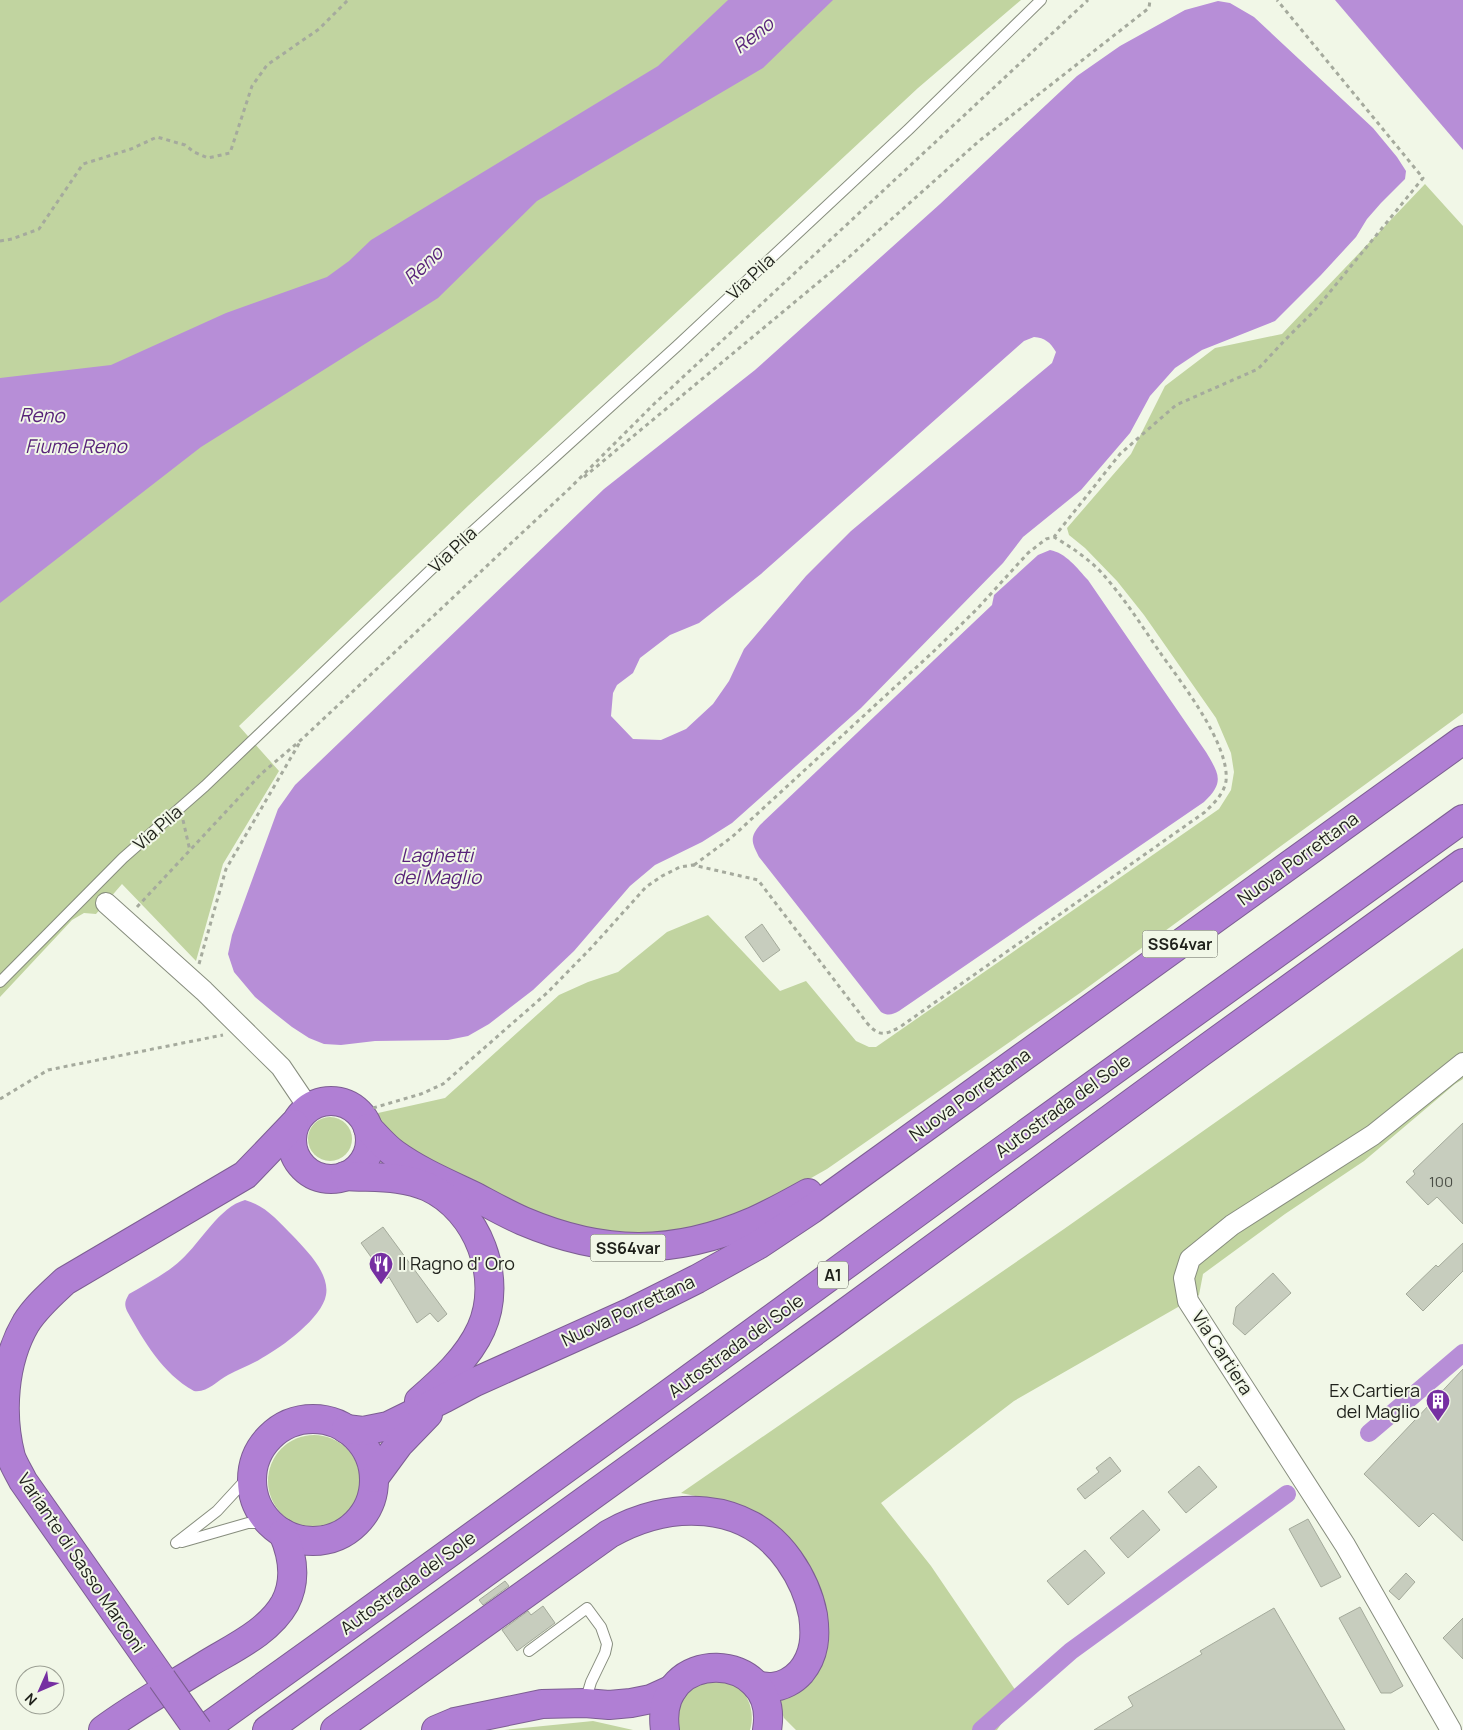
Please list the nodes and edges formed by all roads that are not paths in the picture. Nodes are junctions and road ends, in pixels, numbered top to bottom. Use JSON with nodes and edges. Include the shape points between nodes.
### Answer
{"nodes":[{"id":1,"x":1042,"y":0,"type":"edge"},
{"id":2,"x":1463,"y":740,"type":"edge"},
{"id":3,"x":1463,"y":818,"type":"edge"},
{"id":4,"x":1463,"y":864,"type":"edge"},
{"id":5,"x":90,"y":890,"type":"junction"},
{"id":6,"x":106,"y":903,"type":"joint"},
{"id":7,"x":0,"y":982,"type":"edge"},
{"id":8,"x":1463,"y":1063,"type":"edge"},
{"id":9,"x":301,"y":1116,"type":"junction"},
{"id":10,"x":363,"y":1120,"type":"junction"},
{"id":11,"x":898,"y":1147,"type":"junction"},
{"id":12,"x":305,"y":1170,"type":"junction"},
{"id":13,"x":245,"y":1175,"type":"junction"},
{"id":14,"x":345,"y":1176,"type":"junction"},
{"id":15,"x":445,"y":1398,"type":"junction"},
{"id":16,"x":388,"y":1426,"type":"junction"},
{"id":17,"x":346,"y":1429,"type":"junction"},
{"id":18,"x":252,"y":1473,"type":"junction"},
{"id":19,"x":374,"y":1478,"type":"junction"},
{"id":20,"x":277,"y":1528,"type":"junction"},
{"id":21,"x":529,"y":1651,"type":"dead end"},
{"id":22,"x":756,"y":1685,"type":"junction"},
{"id":23,"x":673,"y":1689,"type":"junction"},
{"id":24,"x":597,"y":1704,"type":"junction"},
{"id":25,"x":770,"y":1727,"type":"edge"},
{"id":26,"x":103,"y":1730,"type":"edge"},
{"id":27,"x":198,"y":1730,"type":"edge"},
{"id":28,"x":203,"y":1730,"type":"edge"},
{"id":29,"x":267,"y":1730,"type":"edge"},
{"id":30,"x":335,"y":1730,"type":"edge"},
{"id":31,"x":436,"y":1730,"type":"edge"},
{"id":32,"x":659,"y":1730,"type":"edge"},
{"id":33,"x":665,"y":1730,"type":"edge"},
{"id":34,"x":1451,"y":1730,"type":"edge"}],
"edges":[{"from":1,"to":5,"type":"lane","name":"Via Pila","via":[[677,346],[440,561],[181,808]]},
{"from":2,"to":11,"type":"highway","name":"Nuova Porrettana","number":"SS64var"},
{"from":3,"to":28,"type":"highway","name":"Autostrada del Sole","number":"A1"},
{"from":4,"to":29,"type":"highway","name":"Autostrada del Sole","number":"A1"},
{"from":5,"to":6,"type":"lane"},
{"from":5,"to":7,"type":"lane","name":"Via Pila"},
{"from":6,"to":9,"type":"street","via":[[204,991],[281,1067]]},
{"from":8,"to":34,"type":"street","name":"Via Cartiera","via":[[1372,1135],[1232,1225],[1190,1259],[1184,1278],[1188,1301],[1345,1545]]},
{"from":9,"to":10,"type":"highway","number":"SS64var","via":[[318,1103],[328,1101],[349,1105]]},
{"from":9,"to":12,"type":"highway","via":[[291,1136],[292,1148]]},
{"from":9,"to":13,"type":"highway","number":"SS64var"},
{"from":10,"to":11,"type":"highway","number":"SS64var","via":[[385,1146],[403,1159],[522,1220],[571,1238],[628,1248],[677,1245],[726,1232],[754,1221]]},
{"from":10,"to":14,"type":"highway","via":[[370,1140],[366,1157],[355,1171]]},
{"from":11,"to":15,"type":"highway","name":"Nuova Porrettana","number":"SS64var","via":[[758,1245],[697,1279]]},
{"from":12,"to":13,"type":"highway","number":"SS64var","via":[[277,1168]]},
{"from":12,"to":14,"type":"highway","number":"SS64var","via":[[324,1179]]},
{"from":13,"to":27,"type":"highway","name":"Variante di Sasso Marconi","number":"SS64var","bridge":true,"via":[[65,1282],[26,1322],[5,1375],[2,1402],[10,1456],[23,1481]]},
{"from":14,"to":16,"type":"highway","number":"SS64var","via":[[411,1181],[428,1187],[460,1211],[473,1227],[488,1268],[486,1310],[470,1348],[437,1385]]},
{"from":15,"to":16,"type":"highway"},
{"from":15,"to":19,"type":"highway","number":"SS64var","via":[[398,1444]]},
{"from":16,"to":17,"type":"highway","number":"SS64var","via":[[363,1431]]},
{"from":17,"to":18,"type":"highway","number":"SS64var","via":[[330,1421],[313,1419],[280,1429],[266,1441]]},
{"from":17,"to":19,"type":"highway","number":"SS64var","via":[[361,1442],[370,1459]]},
{"from":18,"to":20,"type":"highway","number":"SS64var","via":[[253,1491],[259,1508]]},
{"from":18,"to":20,"type":"lane","via":[[217,1511],[176,1543],[248,1523]]},
{"from":19,"to":20,"type":"highway","number":"SS64var","via":[[372,1496],[365,1513],[353,1527],[337,1536],[319,1541],[301,1540]]},
{"from":20,"to":26,"type":"highway","via":[[290,1550],[293,1570],[284,1604],[271,1620],[256,1634]]},
{"from":21,"to":24,"type":"lane","via":[[587,1608],[601,1627],[607,1644],[591,1682]]},
{"from":22,"to":23,"type":"highway","via":[[730,1668],[714,1667],[684,1677]]},
{"from":22,"to":25,"type":"highway","via":[[768,1708]]},
{"from":22,"to":30,"type":"highway","via":[[772,1687],[791,1681],[811,1656],[815,1637],[813,1618],[808,1594],[798,1572],[773,1540],[738,1518],[705,1511],[673,1511],[625,1525],[609,1534]]},
{"from":23,"to":24,"type":"highway","via":[[631,1703]]},
{"from":23,"to":33,"type":"highway","via":[[666,1703]]},
{"from":24,"to":31,"type":"highway","via":[[542,1704],[455,1722]]},
{"from":24,"to":32,"type":"highway","via":[[629,1712]]}]}
